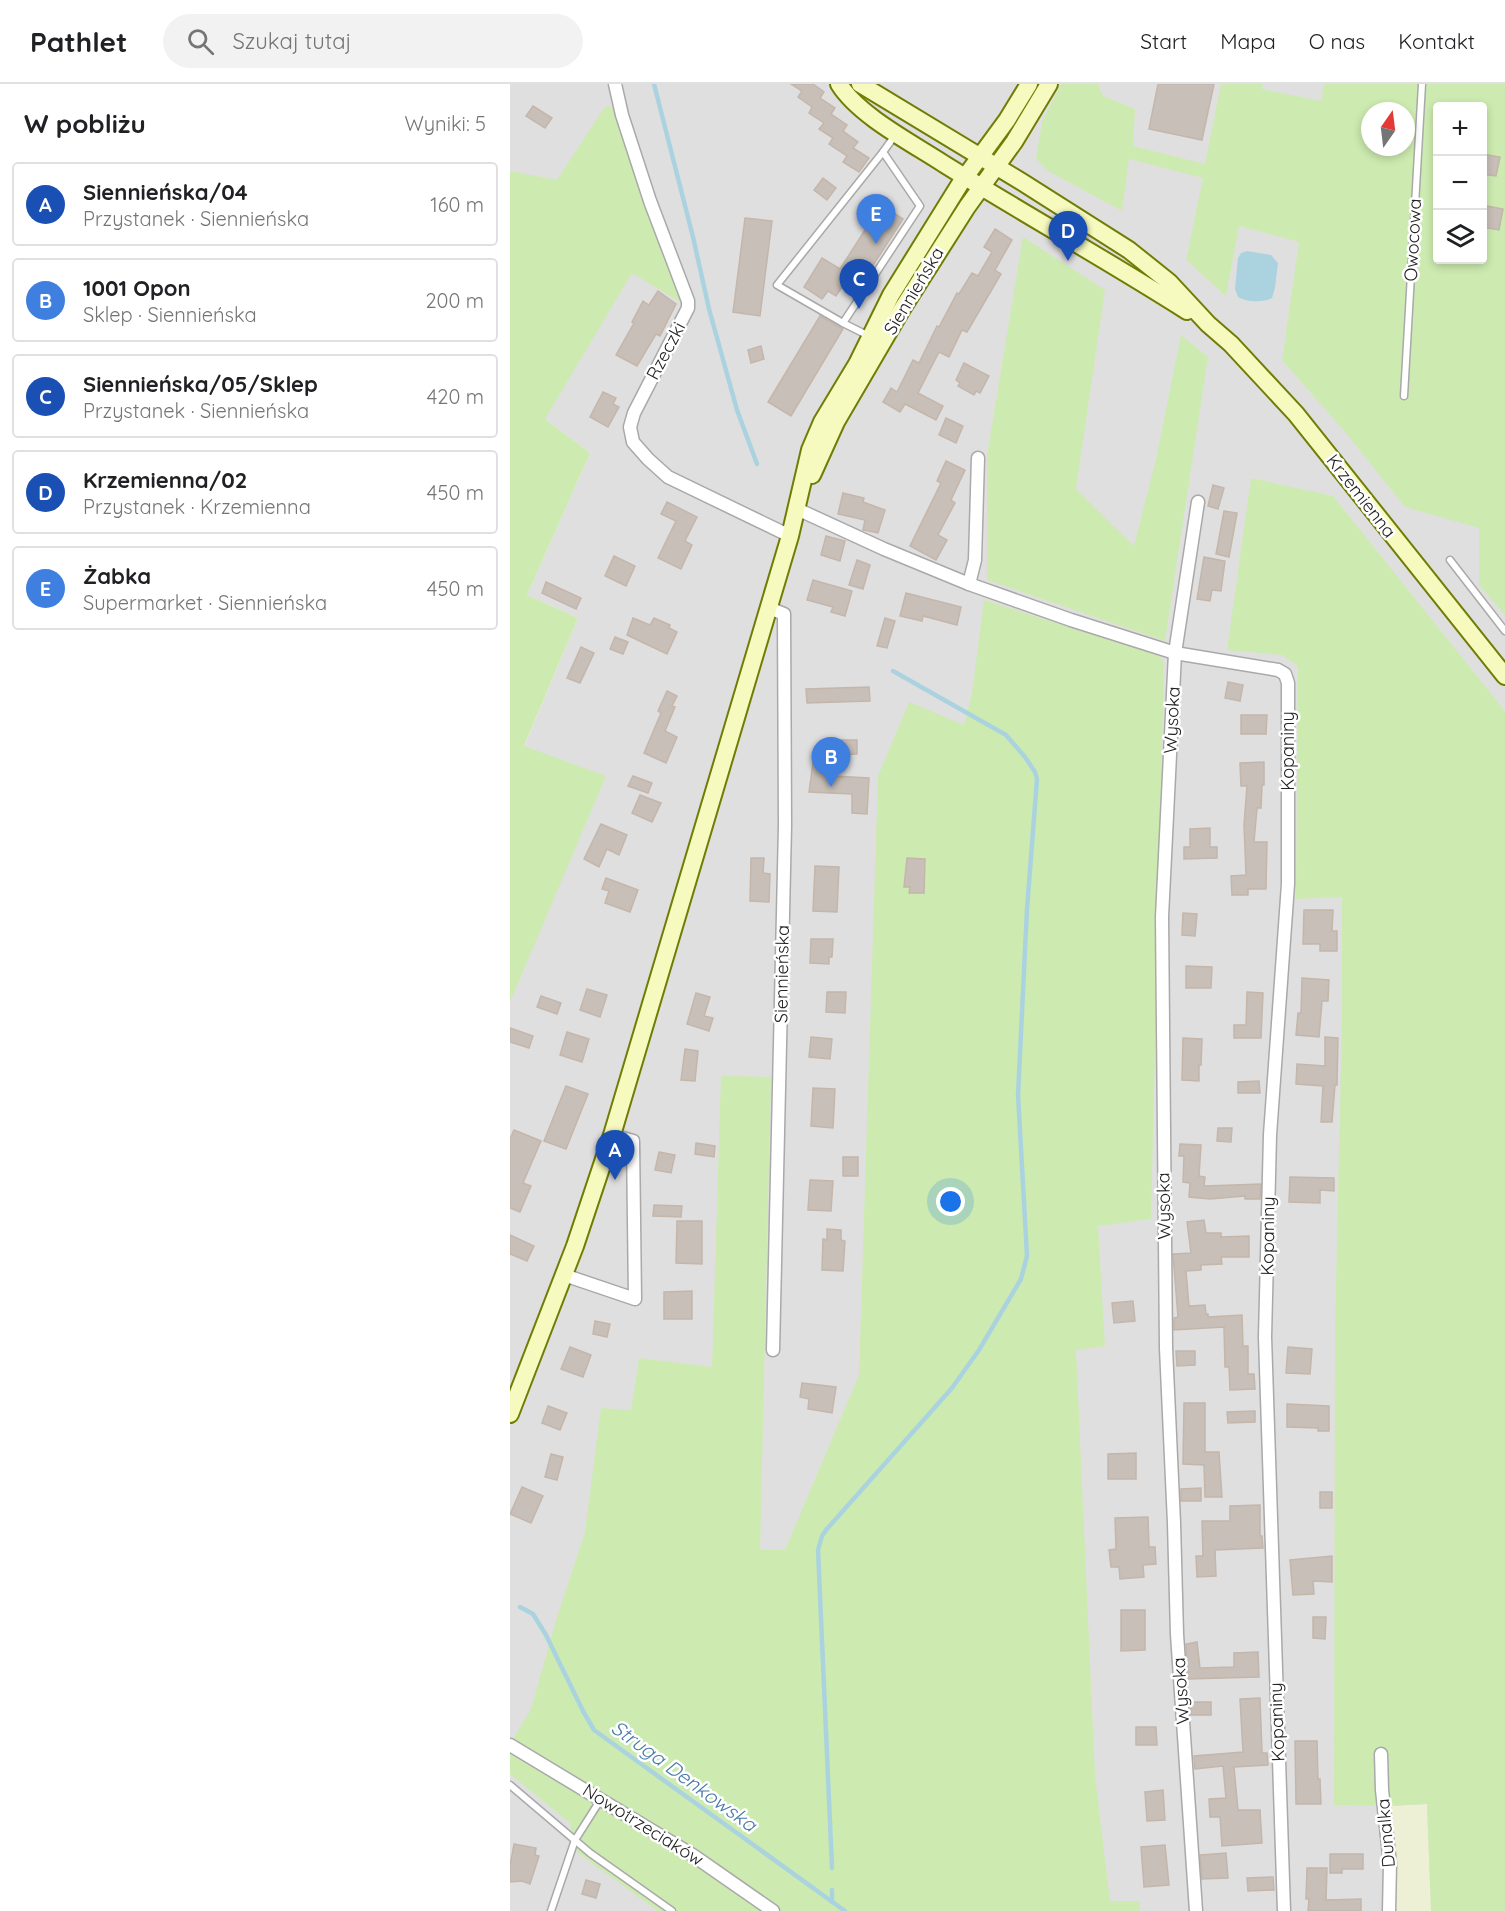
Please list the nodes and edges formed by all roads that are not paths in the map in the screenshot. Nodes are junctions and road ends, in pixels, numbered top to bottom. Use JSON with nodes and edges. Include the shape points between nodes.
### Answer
{"nodes":[{"id":1,"x":615,"y":84,"type":"edge"},
{"id":2,"x":839,"y":84,"type":"edge"},
{"id":3,"x":860,"y":84,"type":"edge"},
{"id":4,"x":1029,"y":84,"type":"edge"},
{"id":5,"x":1049,"y":84,"type":"edge"},
{"id":6,"x":1422,"y":84,"type":"edge"},
{"id":7,"x":896,"y":133,"type":"junction"},
{"id":8,"x":883,"y":152,"type":"junction"},
{"id":9,"x":980,"y":157,"type":"junction"},
{"id":10,"x":996,"y":167,"type":"junction"},
{"id":11,"x":965,"y":177,"type":"junction"},
{"id":12,"x":981,"y":187,"type":"junction"},
{"id":13,"x":843,"y":323,"type":"junction"},
{"id":14,"x":1208,"y":324,"type":"junction"},
{"id":15,"x":877,"y":339,"type":"junction"},
{"id":16,"x":1404,"y":396,"type":"dead end"},
{"id":17,"x":978,"y":459,"type":"dead end"},
{"id":18,"x":1198,"y":502,"type":"dead end"},
{"id":19,"x":797,"y":509,"type":"junction"},
{"id":20,"x":790,"y":536,"type":"junction"},
{"id":21,"x":1450,"y":560,"type":"dead end"},
{"id":22,"x":969,"y":584,"type":"junction"},
{"id":23,"x":769,"y":608,"type":"junction"},
{"id":24,"x":1505,"y":631,"type":"edge"},
{"id":25,"x":1175,"y":653,"type":"junction"},
{"id":26,"x":1505,"y":676,"type":"edge"},
{"id":27,"x":612,"y":1135,"type":"junction"},
{"id":28,"x":564,"y":1275,"type":"junction"},
{"id":29,"x":773,"y":1350,"type":"dead end"},
{"id":30,"x":510,"y":1414,"type":"edge"},
{"id":31,"x":510,"y":1745,"type":"edge"},
{"id":32,"x":1381,"y":1754,"type":"dead end"},
{"id":33,"x":510,"y":1785,"type":"edge"},
{"id":34,"x":602,"y":1799,"type":"junction"},
{"id":35,"x":575,"y":1840,"type":"junction"},
{"id":36,"x":551,"y":1911,"type":"edge"},
{"id":37,"x":672,"y":1911,"type":"edge"},
{"id":38,"x":773,"y":1911,"type":"edge"},
{"id":39,"x":1196,"y":1911,"type":"edge"},
{"id":40,"x":1284,"y":1911,"type":"edge"},
{"id":41,"x":1389,"y":1911,"type":"edge"}],
"edges":[{"from":1,"to":20,"type":"street","name":"Rzeczki","via":[[650,201],[688,301],[688,308],[634,413],[630,427],[633,442],[668,477]]},
{"from":2,"to":7,"type":"main road","via":[[852,101]]},
{"from":3,"to":9,"type":"main road"},
{"from":4,"to":9,"type":"main road","name":"Siennieńska"},
{"from":5,"to":10,"type":"main road","name":"Siennieńska"},
{"from":6,"to":16,"type":"lane","name":"Owocowa"},
{"from":7,"to":8,"type":"lane"},
{"from":7,"to":11,"type":"main road"},
{"from":8,"to":13,"type":"lane","via":[[920,206]]},
{"from":8,"to":13,"type":"lane","via":[[777,285]]},
{"from":9,"to":10,"type":"main road"},
{"from":9,"to":11,"type":"main road","name":"Siennieńska"},
{"from":10,"to":12,"type":"main road","name":"Siennieńska"},
{"from":10,"to":14,"type":"main road","name":"Krzemienna","via":[[1129,250],[1169,282]]},
{"from":11,"to":12,"type":"main road"},
{"from":11,"to":15,"type":"main road","name":"Siennieńska","via":[[891,295]]},
{"from":12,"to":14,"type":"main road","name":"Krzemienna"},
{"from":12,"to":15,"type":"main road","name":"Siennieńska"},
{"from":13,"to":15,"type":"lane"},
{"from":14,"to":26,"type":"main road","name":"Krzemienna","via":[[1296,414]]},
{"from":15,"to":19,"type":"main road","name":"Siennieńska","via":[[822,422],[810,450]]},
{"from":17,"to":22,"type":"street","via":[[975,560]]},
{"from":18,"to":25,"type":"street","name":"Wysoka"},
{"from":19,"to":20,"type":"main road","name":"Siennieńska"},
{"from":19,"to":22,"type":"street"},
{"from":20,"to":23,"type":"main road","name":"Siennieńska"},
{"from":21,"to":24,"type":"lane"},
{"from":22,"to":25,"type":"street"},
{"from":23,"to":27,"type":"main road","name":"Siennieńska"},
{"from":23,"to":29,"type":"street","name":"Siennieńska","via":[[784,614],[785,838]]},
{"from":25,"to":39,"type":"street","name":"Wysoka","via":[[1162,917],[1166,1317],[1177,1634]]},
{"from":25,"to":40,"type":"street","name":"Kopaniny","via":[[1268,667],[1285,674],[1288,683],[1288,884],[1270,1135],[1265,1337]]},
{"from":27,"to":28,"type":"main road","name":"Siennieńska"},
{"from":27,"to":28,"type":"street","via":[[633,1141],[635,1299]]},
{"from":28,"to":30,"type":"main road","name":"Siennieńska"},
{"from":31,"to":34,"type":"street","name":"Nowotrzeciaków"},
{"from":32,"to":41,"type":"street","name":"Dunalka","via":[[1390,1864]]},
{"from":33,"to":35,"type":"lane"},
{"from":34,"to":35,"type":"lane"},
{"from":34,"to":38,"type":"street","name":"Nowotrzeciaków"},
{"from":35,"to":36,"type":"lane"},
{"from":35,"to":37,"type":"lane"}]}
